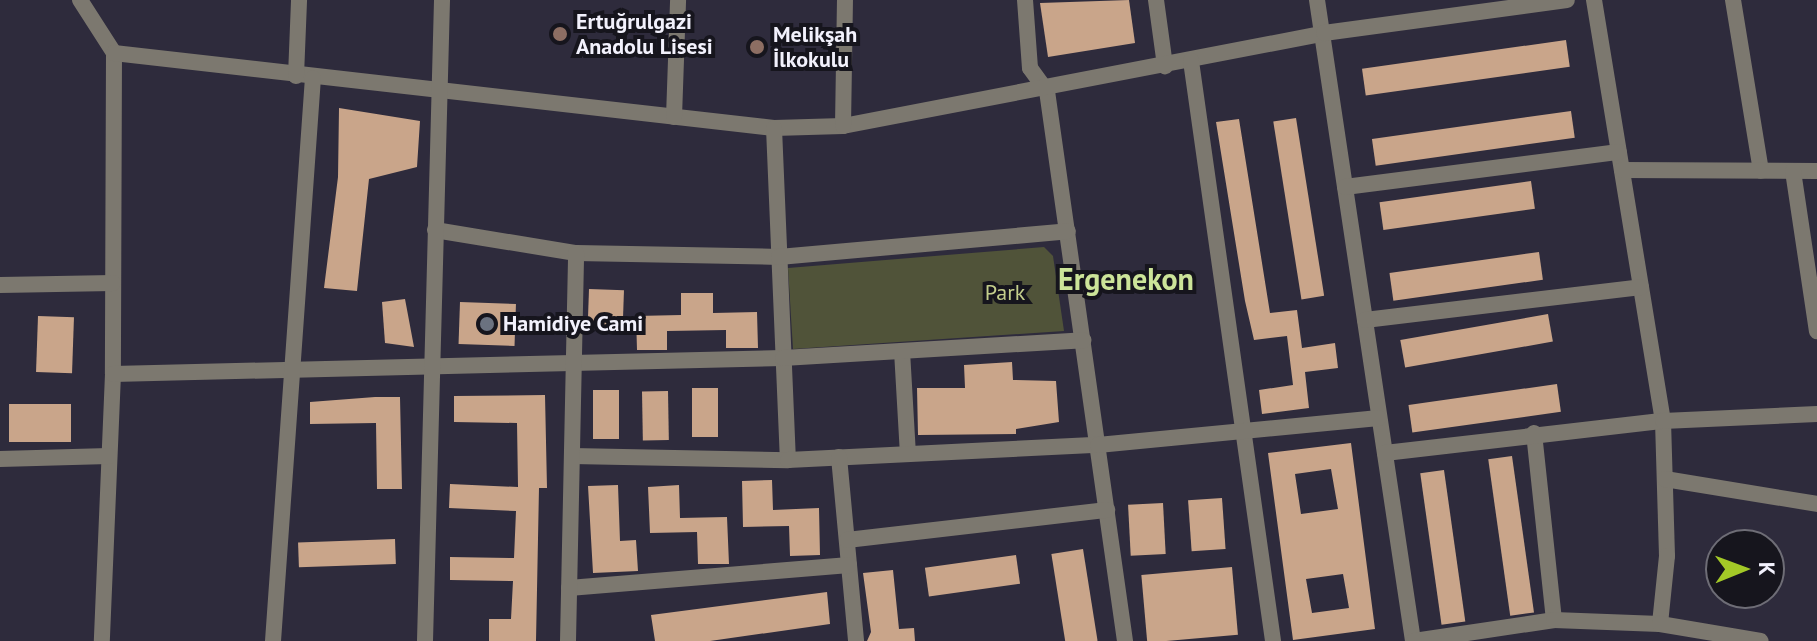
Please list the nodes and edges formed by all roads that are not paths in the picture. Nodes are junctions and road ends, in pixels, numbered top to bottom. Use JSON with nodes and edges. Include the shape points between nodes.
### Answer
{"nodes":[{"id":1,"x":80,"y":0,"type":"edge"},
{"id":2,"x":299,"y":0,"type":"edge"},
{"id":3,"x":442,"y":0,"type":"edge"},
{"id":4,"x":678,"y":0,"type":"edge"},
{"id":5,"x":845,"y":0,"type":"edge"},
{"id":6,"x":1025,"y":0,"type":"edge"},
{"id":7,"x":1156,"y":0,"type":"edge"},
{"id":8,"x":1317,"y":0,"type":"edge"},
{"id":9,"x":1567,"y":0,"type":"edge"},
{"id":10,"x":1594,"y":0,"type":"edge"},
{"id":11,"x":1733,"y":0,"type":"edge"},
{"id":12,"x":1324,"y":33,"type":"junction"},
{"id":13,"x":114,"y":53,"type":"junction"},
{"id":14,"x":1191,"y":61,"type":"junction"},
{"id":15,"x":1165,"y":66,"type":"junction"},
{"id":16,"x":304,"y":77,"type":"junction"},
{"id":17,"x":1047,"y":91,"type":"junction"},
{"id":18,"x":439,"y":93,"type":"junction"},
{"id":19,"x":674,"y":117,"type":"junction"},
{"id":20,"x":843,"y":126,"type":"junction"},
{"id":21,"x":774,"y":128,"type":"junction"},
{"id":22,"x":1619,"y":152,"type":"junction"},
{"id":23,"x":1622,"y":170,"type":"junction"},
{"id":24,"x":1761,"y":171,"type":"junction"},
{"id":25,"x":1793,"y":171,"type":"junction"},
{"id":26,"x":1817,"y":171,"type":"edge"},
{"id":27,"x":1345,"y":187,"type":"junction"},
{"id":28,"x":435,"y":230,"type":"junction"},
{"id":29,"x":1068,"y":231,"type":"junction"},
{"id":30,"x":576,"y":253,"type":"junction"},
{"id":31,"x":779,"y":257,"type":"junction"},
{"id":32,"x":113,"y":283,"type":"junction"},
{"id":33,"x":0,"y":285,"type":"edge"},
{"id":34,"x":1641,"y":287,"type":"junction"},
{"id":35,"x":1365,"y":320,"type":"junction"},
{"id":36,"x":1817,"y":331,"type":"edge"},
{"id":37,"x":1083,"y":340,"type":"junction"},
{"id":38,"x":902,"y":351,"type":"junction"},
{"id":39,"x":783,"y":358,"type":"junction"},
{"id":40,"x":574,"y":363,"type":"junction"},
{"id":41,"x":431,"y":366,"type":"junction"},
{"id":42,"x":288,"y":370,"type":"junction"},
{"id":43,"x":113,"y":374,"type":"junction"},
{"id":44,"x":1817,"y":414,"type":"edge"},
{"id":45,"x":1379,"y":418,"type":"junction"},
{"id":46,"x":1663,"y":421,"type":"junction"},
{"id":47,"x":1244,"y":431,"type":"junction"},
{"id":48,"x":1534,"y":433,"type":"junction"},
{"id":49,"x":1098,"y":445,"type":"junction"},
{"id":50,"x":1385,"y":453,"type":"junction"},
{"id":51,"x":908,"y":454,"type":"junction"},
{"id":52,"x":109,"y":456,"type":"junction"},
{"id":53,"x":572,"y":456,"type":"junction"},
{"id":54,"x":839,"y":457,"type":"junction"},
{"id":55,"x":0,"y":459,"type":"edge"},
{"id":56,"x":788,"y":460,"type":"junction"},
{"id":57,"x":1665,"y":479,"type":"junction"},
{"id":58,"x":1817,"y":504,"type":"edge"},
{"id":59,"x":1107,"y":510,"type":"junction"},
{"id":60,"x":847,"y":540,"type":"junction"},
{"id":61,"x":849,"y":565,"type":"junction"},
{"id":62,"x":569,"y":588,"type":"junction"},
{"id":63,"x":1554,"y":620,"type":"junction"},
{"id":64,"x":1660,"y":624,"type":"junction"},
{"id":65,"x":1701,"y":636,"type":"edge"},
{"id":66,"x":102,"y":641,"type":"edge"},
{"id":67,"x":273,"y":641,"type":"edge"},
{"id":68,"x":425,"y":641,"type":"edge"},
{"id":69,"x":568,"y":641,"type":"edge"},
{"id":70,"x":856,"y":641,"type":"edge"},
{"id":71,"x":1125,"y":641,"type":"edge"},
{"id":72,"x":1273,"y":641,"type":"edge"},
{"id":73,"x":1414,"y":641,"type":"edge"},
{"id":74,"x":1761,"y":641,"type":"edge"}],
"edges":[{"from":1,"to":13,"type":"street"},
{"from":2,"to":16,"type":"street"},
{"from":3,"to":18,"type":"street"},
{"from":4,"to":19,"type":"street"},
{"from":5,"to":20,"type":"street"},
{"from":6,"to":17,"type":"street","via":[[1030,68]]},
{"from":7,"to":15,"type":"street"},
{"from":8,"to":12,"type":"street"},
{"from":9,"to":12,"type":"street"},
{"from":10,"to":22,"type":"street"},
{"from":11,"to":24,"type":"street"},
{"from":12,"to":14,"type":"street"},
{"from":12,"to":27,"type":"street"},
{"from":13,"to":16,"type":"street"},
{"from":13,"to":32,"type":"street"},
{"from":14,"to":15,"type":"street"},
{"from":14,"to":47,"type":"street"},
{"from":15,"to":17,"type":"street"},
{"from":16,"to":18,"type":"street"},
{"from":16,"to":42,"type":"street"},
{"from":17,"to":20,"type":"street"},
{"from":17,"to":29,"type":"street"},
{"from":18,"to":19,"type":"street"},
{"from":18,"to":28,"type":"street"},
{"from":19,"to":21,"type":"street"},
{"from":20,"to":21,"type":"street"},
{"from":21,"to":31,"type":"street"},
{"from":22,"to":23,"type":"street"},
{"from":22,"to":27,"type":"street"},
{"from":23,"to":24,"type":"street"},
{"from":23,"to":34,"type":"street"},
{"from":24,"to":25,"type":"street"},
{"from":25,"to":26,"type":"street"},
{"from":25,"to":36,"type":"street"},
{"from":27,"to":35,"type":"street"},
{"from":28,"to":30,"type":"street"},
{"from":28,"to":41,"type":"street"},
{"from":29,"to":31,"type":"street"},
{"from":29,"to":37,"type":"street"},
{"from":30,"to":31,"type":"street"},
{"from":30,"to":40,"type":"street"},
{"from":31,"to":39,"type":"street"},
{"from":32,"to":33,"type":"street"},
{"from":32,"to":43,"type":"street"},
{"from":34,"to":35,"type":"street"},
{"from":34,"to":46,"type":"street"},
{"from":35,"to":45,"type":"street"},
{"from":37,"to":38,"type":"street"},
{"from":37,"to":49,"type":"street"},
{"from":38,"to":39,"type":"street"},
{"from":38,"to":51,"type":"street"},
{"from":39,"to":40,"type":"street"},
{"from":39,"to":56,"type":"street"},
{"from":40,"to":41,"type":"street"},
{"from":40,"to":53,"type":"street"},
{"from":41,"to":42,"type":"street"},
{"from":41,"to":68,"type":"street"},
{"from":42,"to":43,"type":"street"},
{"from":42,"to":67,"type":"street"},
{"from":43,"to":52,"type":"street"},
{"from":44,"to":46,"type":"street"},
{"from":45,"to":47,"type":"street"},
{"from":45,"to":50,"type":"street"},
{"from":46,"to":48,"type":"street"},
{"from":46,"to":57,"type":"street"},
{"from":47,"to":49,"type":"street"},
{"from":47,"to":72,"type":"street"},
{"from":48,"to":50,"type":"street"},
{"from":48,"to":63,"type":"street"},
{"from":49,"to":51,"type":"street"},
{"from":49,"to":59,"type":"street"},
{"from":50,"to":73,"type":"street"},
{"from":51,"to":54,"type":"street"},
{"from":52,"to":55,"type":"street"},
{"from":52,"to":66,"type":"street"},
{"from":53,"to":56,"type":"street"},
{"from":53,"to":62,"type":"street"},
{"from":54,"to":56,"type":"street"},
{"from":54,"to":60,"type":"street"},
{"from":57,"to":58,"type":"street"},
{"from":57,"to":64,"type":"street"},
{"from":59,"to":60,"type":"street"},
{"from":59,"to":71,"type":"street"},
{"from":60,"to":61,"type":"street"},
{"from":61,"to":62,"type":"street"},
{"from":61,"to":70,"type":"street"},
{"from":62,"to":69,"type":"street"},
{"from":63,"to":64,"type":"street"},
{"from":63,"to":73,"type":"street"},
{"from":64,"to":65,"type":"street"},
{"from":65,"to":74,"type":"street"}]}
